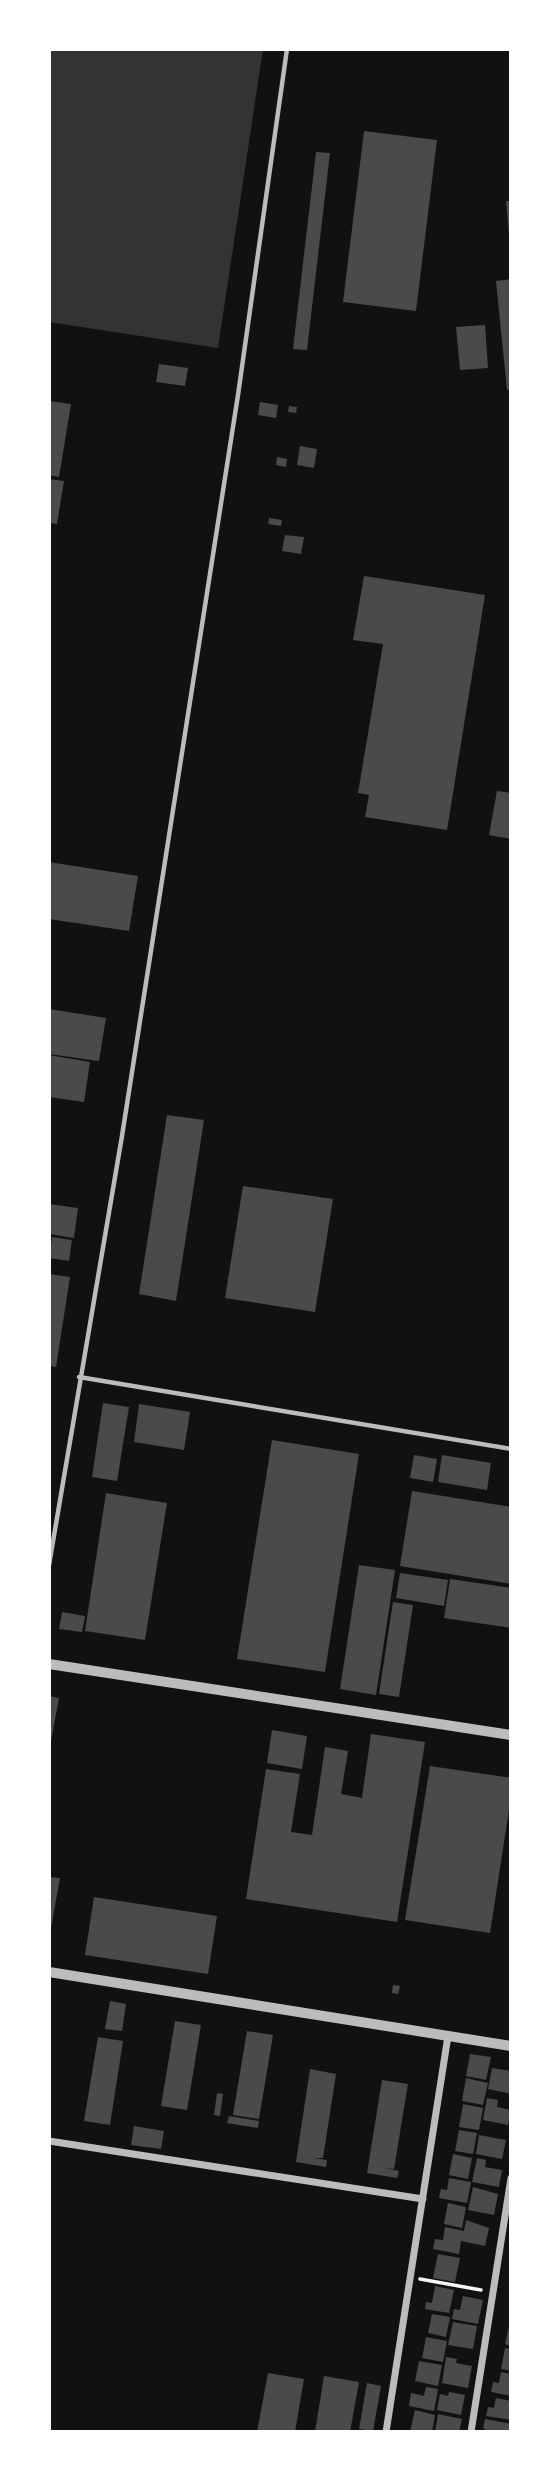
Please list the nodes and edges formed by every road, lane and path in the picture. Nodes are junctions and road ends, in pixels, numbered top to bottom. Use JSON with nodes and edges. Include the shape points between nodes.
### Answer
{"nodes":[{"id":1,"x":287,"y":49,"type":"edge"},
{"id":2,"x":79,"y":1377,"type":"junction"},
{"id":3,"x":511,"y":1449,"type":"edge"},
{"id":4,"x":49,"y":1565,"type":"edge"},
{"id":5,"x":49,"y":1664,"type":"edge"},
{"id":6,"x":511,"y":1735,"type":"edge"},
{"id":7,"x":49,"y":1972,"type":"edge"},
{"id":8,"x":448,"y":2036,"type":"junction"},
{"id":9,"x":511,"y":2046,"type":"edge"},
{"id":10,"x":49,"y":2141,"type":"edge"},
{"id":11,"x":511,"y":2178,"type":"edge"},
{"id":12,"x":423,"y":2199,"type":"junction"},
{"id":13,"x":411,"y":2278,"type":"junction"},
{"id":14,"x":493,"y":2292,"type":"junction"},
{"id":15,"x":386,"y":2432,"type":"edge"},
{"id":16,"x":471,"y":2432,"type":"edge"}],
"edges":[{"from":1,"to":2,"type":"lane","via":[[238,395],[124,1122]]},
{"from":2,"to":3,"type":"lane"},
{"from":2,"to":4,"type":"lane"},
{"from":5,"to":6,"type":"street"},
{"from":7,"to":8,"type":"street"},
{"from":8,"to":9,"type":"street"},
{"from":8,"to":12,"type":"street"},
{"from":10,"to":12,"type":"street"},
{"from":11,"to":14,"type":"street"},
{"from":12,"to":13,"type":"street"},
{"from":13,"to":14,"type":"path"},
{"from":13,"to":15,"type":"street"},
{"from":14,"to":16,"type":"street"}]}
